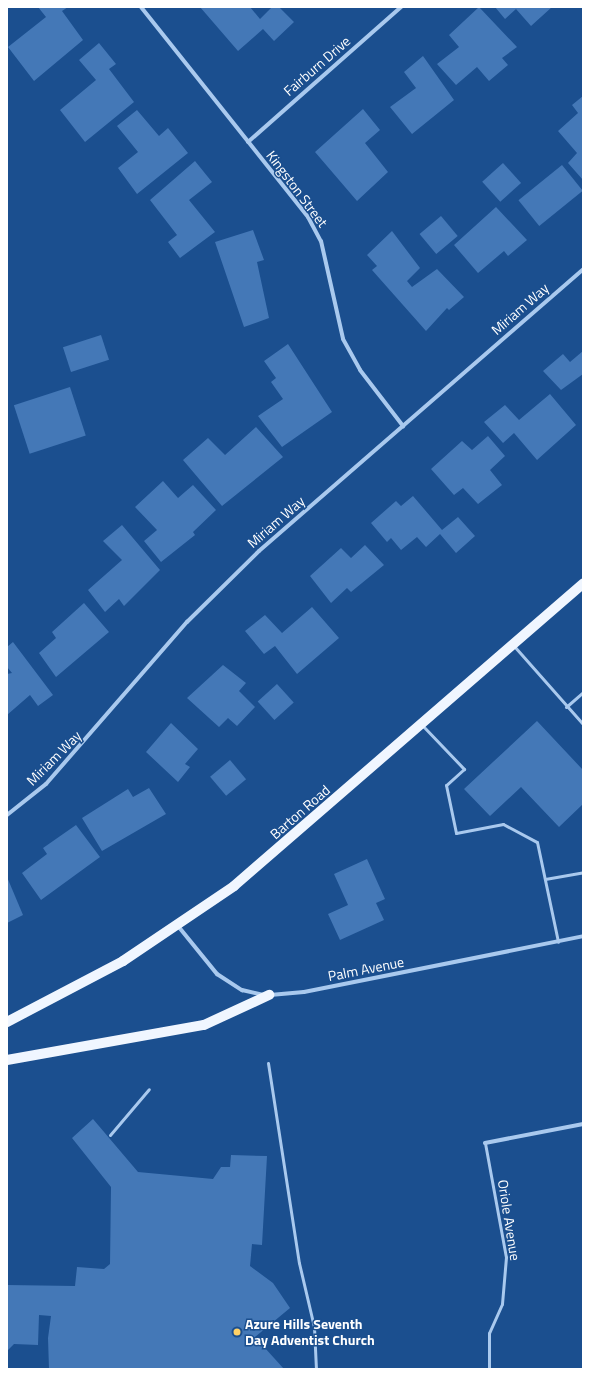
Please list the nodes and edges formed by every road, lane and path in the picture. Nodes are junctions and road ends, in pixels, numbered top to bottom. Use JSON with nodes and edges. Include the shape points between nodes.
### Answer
{"nodes":[{"id":1,"x":141,"y":7,"type":"edge"},
{"id":2,"x":401,"y":7,"type":"edge"},
{"id":3,"x":248,"y":142,"type":"junction"},
{"id":4,"x":583,"y":269,"type":"edge"},
{"id":5,"x":403,"y":426,"type":"junction"},
{"id":6,"x":583,"y":584,"type":"edge"},
{"id":7,"x":513,"y":645,"type":"junction"},
{"id":8,"x":583,"y":692,"type":"edge"},
{"id":9,"x":566,"y":707,"type":"junction"},
{"id":10,"x":583,"y":724,"type":"edge"},
{"id":11,"x":422,"y":725,"type":"junction"},
{"id":12,"x":7,"y":815,"type":"edge"},
{"id":13,"x":583,"y":872,"type":"edge"},
{"id":14,"x":545,"y":879,"type":"junction"},
{"id":15,"x":178,"y":926,"type":"junction"},
{"id":16,"x":583,"y":936,"type":"edge"},
{"id":17,"x":558,"y":942,"type":"junction"},
{"id":18,"x":269,"y":996,"type":"junction"},
{"id":19,"x":7,"y":1022,"type":"edge"},
{"id":20,"x":7,"y":1060,"type":"edge"},
{"id":21,"x":268,"y":1063,"type":"dead end"},
{"id":22,"x":149,"y":1089,"type":"dead end"},
{"id":23,"x":583,"y":1124,"type":"edge"},
{"id":24,"x":110,"y":1135,"type":"dead end"},
{"id":25,"x":485,"y":1143,"type":"joint"},
{"id":26,"x":316,"y":1369,"type":"edge"},
{"id":27,"x":488,"y":1369,"type":"edge"}],
"edges":[{"from":1,"to":3,"type":"street","name":"Kingston Street"},
{"from":2,"to":3,"type":"street","name":"Fairburn Drive"},
{"from":3,"to":5,"type":"street","name":"Kingston Street","via":[[308,217],[321,241],[343,339],[360,370]]},
{"from":4,"to":5,"type":"street","name":"Miriam Way"},
{"from":5,"to":12,"type":"street","name":"Miriam Way","via":[[258,551],[187,622],[46,784]]},
{"from":6,"to":7,"type":"main road","name":"Barton Road"},
{"from":7,"to":9,"type":"lane"},
{"from":7,"to":11,"type":"main road","name":"Barton Road"},
{"from":8,"to":9,"type":"lane"},
{"from":9,"to":10,"type":"lane"},
{"from":11,"to":14,"type":"lane","via":[[464,769],[446,785],[456,833],[503,824],[537,842]]},
{"from":11,"to":15,"type":"main road","name":"Barton Road","via":[[287,842]]},
{"from":13,"to":14,"type":"lane"},
{"from":14,"to":17,"type":"lane"},
{"from":15,"to":18,"type":"street","name":"Palm Avenue","via":[[217,974],[242,990]]},
{"from":15,"to":19,"type":"main road","name":"Barton Road","via":[[122,961]]},
{"from":16,"to":17,"type":"street","name":"Palm Avenue"},
{"from":17,"to":18,"type":"street","name":"Palm Avenue","via":[[304,992]]},
{"from":18,"to":20,"type":"main road","via":[[204,1025]]},
{"from":21,"to":26,"type":"lane","via":[[299,1263],[314,1327]]},
{"from":22,"to":24,"type":"lane"},
{"from":23,"to":25,"type":"street"},
{"from":25,"to":27,"type":"lane","name":"Oriole Avenue","via":[[506,1257],[502,1304],[489,1333]]}]}
